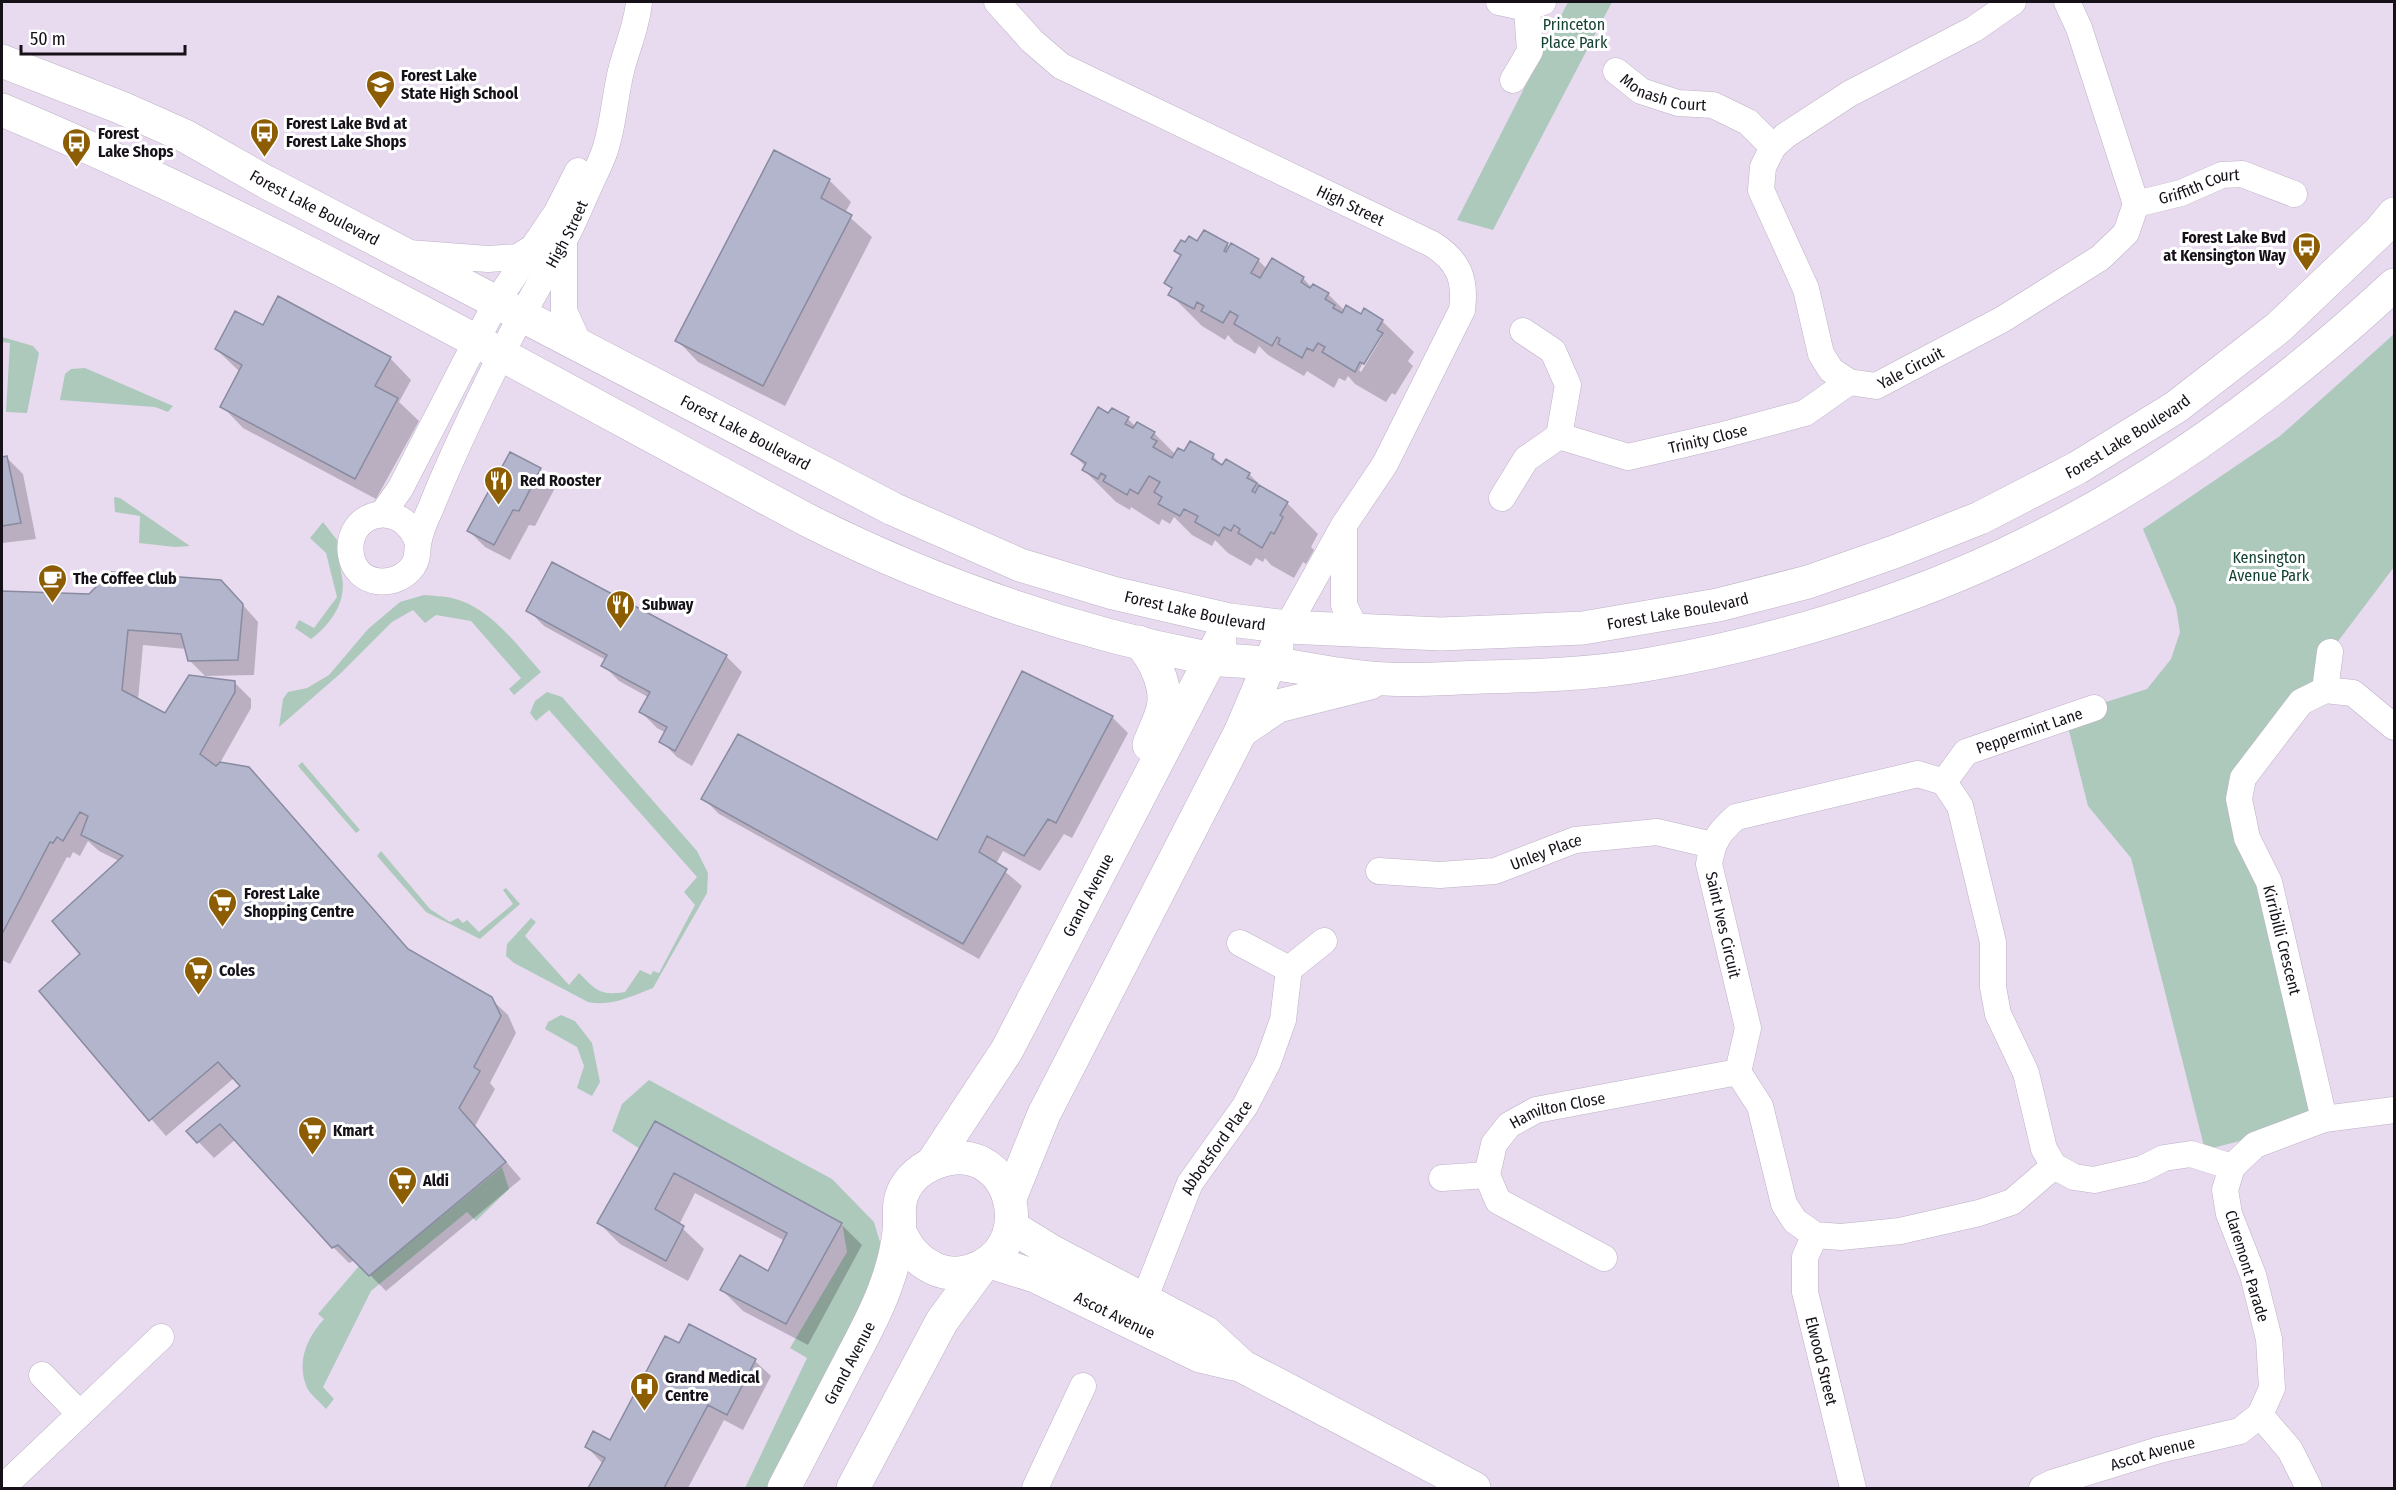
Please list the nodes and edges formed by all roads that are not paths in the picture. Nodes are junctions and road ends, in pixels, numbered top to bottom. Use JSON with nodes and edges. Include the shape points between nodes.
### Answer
{"nodes":[{"id":1,"x":656,"y":2,"type":"edge"},
{"id":2,"x":1499,"y":2,"type":"edge"},
{"id":3,"x":2013,"y":2,"type":"edge"},
{"id":4,"x":2067,"y":2,"type":"edge"},
{"id":5,"x":1000,"y":3,"type":"edge"},
{"id":6,"x":1535,"y":5,"type":"edge"},
{"id":7,"x":638,"y":10,"type":"edge"},
{"id":8,"x":2,"y":61,"type":"edge"},
{"id":9,"x":1616,"y":71,"type":"dead end"},
{"id":10,"x":1513,"y":80,"type":"dead end"},
{"id":11,"x":614,"y":105,"type":"junction"},
{"id":12,"x":2,"y":110,"type":"edge"},
{"id":13,"x":1773,"y":147,"type":"junction"},
{"id":14,"x":2294,"y":194,"type":"dead end"},
{"id":15,"x":2136,"y":204,"type":"junction"},
{"id":16,"x":2394,"y":214,"type":"edge"},
{"id":17,"x":565,"y":240,"type":"junction"},
{"id":18,"x":529,"y":250,"type":"junction"},
{"id":19,"x":405,"y":252,"type":"junction"},
{"id":20,"x":2394,"y":285,"type":"edge"},
{"id":21,"x":509,"y":308,"type":"junction"},
{"id":22,"x":1523,"y":331,"type":"dead end"},
{"id":23,"x":580,"y":346,"type":"junction"},
{"id":24,"x":488,"y":348,"type":"junction"},
{"id":25,"x":1849,"y":382,"type":"junction"},
{"id":26,"x":1559,"y":436,"type":"junction"},
{"id":27,"x":1502,"y":498,"type":"dead end"},
{"id":28,"x":382,"y":514,"type":"junction"},
{"id":29,"x":1344,"y":525,"type":"junction"},
{"id":30,"x":418,"y":543,"type":"junction"},
{"id":31,"x":1230,"y":620,"type":"junction"},
{"id":32,"x":1287,"y":627,"type":"junction"},
{"id":33,"x":1356,"y":630,"type":"junction"},
{"id":34,"x":1139,"y":642,"type":"junction"},
{"id":35,"x":2330,"y":652,"type":"dead end"},
{"id":36,"x":1212,"y":659,"type":"junction"},
{"id":37,"x":1269,"y":663,"type":"junction"},
{"id":38,"x":1386,"y":680,"type":"junction"},
{"id":39,"x":2325,"y":690,"type":"junction"},
{"id":40,"x":2094,"y":708,"type":"dead end"},
{"id":41,"x":2394,"y":727,"type":"edge"},
{"id":42,"x":1241,"y":731,"type":"junction"},
{"id":43,"x":1149,"y":779,"type":"junction"},
{"id":44,"x":1944,"y":782,"type":"junction"},
{"id":45,"x":1712,"y":845,"type":"junction"},
{"id":46,"x":1379,"y":872,"type":"dead end"},
{"id":47,"x":1324,"y":941,"type":"dead end"},
{"id":48,"x":1240,"y":943,"type":"dead end"},
{"id":49,"x":1289,"y":969,"type":"junction"},
{"id":50,"x":1738,"y":1072,"type":"junction"},
{"id":51,"x":2394,"y":1110,"type":"edge"},
{"id":52,"x":2324,"y":1119,"type":"junction"},
{"id":53,"x":933,"y":1162,"type":"junction"},
{"id":54,"x":2054,"y":1166,"type":"junction"},
{"id":55,"x":2232,"y":1167,"type":"junction"},
{"id":56,"x":1487,"y":1175,"type":"junction"},
{"id":57,"x":1442,"y":1178,"type":"dead end"},
{"id":58,"x":1011,"y":1212,"type":"junction"},
{"id":59,"x":899,"y":1230,"type":"junction"},
{"id":60,"x":1815,"y":1235,"type":"junction"},
{"id":61,"x":1604,"y":1258,"type":"dead end"},
{"id":62,"x":985,"y":1265,"type":"junction"},
{"id":63,"x":1139,"y":1312,"type":"junction"},
{"id":64,"x":161,"y":1337,"type":"dead end"},
{"id":65,"x":42,"y":1375,"type":"dead end"},
{"id":66,"x":1083,"y":1386,"type":"dead end"},
{"id":67,"x":80,"y":1414,"type":"junction"},
{"id":68,"x":2260,"y":1415,"type":"junction"},
{"id":69,"x":2,"y":1488,"type":"edge"},
{"id":70,"x":784,"y":1488,"type":"edge"},
{"id":71,"x":853,"y":1488,"type":"edge"},
{"id":72,"x":1035,"y":1488,"type":"edge"},
{"id":73,"x":1474,"y":1488,"type":"edge"},
{"id":74,"x":1853,"y":1488,"type":"edge"},
{"id":75,"x":2042,"y":1488,"type":"edge"},
{"id":76,"x":2309,"y":1488,"type":"edge"}],
"edges":[{"from":1,"to":7,"type":"street","name":"High Street"},
{"from":2,"to":6,"type":"street"},
{"from":3,"to":13,"type":"street","via":[[1974,29],[1849,94]]},
{"from":4,"to":15,"type":"street"},
{"from":5,"to":29,"type":"street","name":"High Street","via":[[1061,66],[1432,244],[1457,267],[1465,290],[1462,310],[1385,464]]},
{"from":6,"to":10,"type":"street","via":[[1530,51]]},
{"from":7,"to":11,"type":"street","name":"High Street"},
{"from":8,"to":19,"type":"main road","name":"Forest Lake Boulevard","via":[[185,136]]},
{"from":9,"to":13,"type":"street","name":"Monash Court","via":[[1641,91],[1678,103],[1713,105],[1748,122]]},
{"from":11,"to":17,"type":"street","name":"High Street","via":[[606,147]]},
{"from":11,"to":18,"type":"street","name":"High Street","via":[[557,212]]},
{"from":12,"to":24,"type":"main road","via":[[89,146],[250,224]]},
{"from":13,"to":25,"type":"street","via":[[1763,167],[1761,190],[1806,289],[1821,354],[1831,370]]},
{"from":14,"to":15,"type":"street","name":"Griffith Court","via":[[2241,174],[2222,175],[2181,193]]},
{"from":15,"to":25,"type":"street","name":"Yale Circuit","via":[[2126,233],[2100,258],[2003,319],[1876,386]]},
{"from":16,"to":33,"type":"main road","name":"Forest Lake Boulevard","via":[[2280,327],[2176,407],[2077,468],[1980,518],[1808,582],[1718,605],[1583,628],[1442,634]]},
{"from":17,"to":21,"type":"street","name":"High Street"},
{"from":17,"to":23,"type":"street","via":[[564,311]]},
{"from":18,"to":19,"type":"street","via":[[518,257],[488,260]]},
{"from":18,"to":21,"type":"street","name":"High Street"},
{"from":19,"to":21,"type":"main road","name":"Forest Lake Boulevard"},
{"from":20,"to":38,"type":"main road","via":[[2305,364],[2222,427],[2127,489],[2022,546],[1902,597],[1758,642],[1642,665],[1538,676]]},
{"from":21,"to":23,"type":"main road","name":"Forest Lake Boulevard"},
{"from":21,"to":24,"type":"street","name":"High Street"},
{"from":22,"to":26,"type":"street","via":[[1552,351],[1568,385]]},
{"from":23,"to":31,"type":"main road","name":"Forest Lake Boulevard","via":[[892,509],[963,541],[1020,565],[1113,593]]},
{"from":24,"to":28,"type":"street"},
{"from":24,"to":30,"type":"street"},
{"from":24,"to":34,"type":"main road","via":[[871,552],[966,591]]},
{"from":25,"to":26,"type":"street","name":"Trinity Close","via":[[1805,413],[1628,457]]},
{"from":26,"to":27,"type":"street","via":[[1526,459]]},
{"from":28,"to":30,"type":"street","via":[[406,521]]},
{"from":28,"to":30,"type":"street","via":[[362,523],[350,543],[356,568],[364,576],[383,582],[406,574],[415,564]]},
{"from":29,"to":32,"type":"street","name":"High Street"},
{"from":29,"to":33,"type":"street","via":[[1344,605]]},
{"from":31,"to":32,"type":"main road","name":"Forest Lake Boulevard"},
{"from":31,"to":36,"type":"main road","name":"Grand Avenue"},
{"from":32,"to":33,"type":"main road","name":"Forest Lake Boulevard"},
{"from":32,"to":37,"type":"main road"},
{"from":34,"to":36,"type":"main road"},
{"from":34,"to":43,"type":"main road","via":[[1155,662],[1163,706],[1141,765]]},
{"from":35,"to":39,"type":"street"},
{"from":36,"to":37,"type":"main road"},
{"from":36,"to":43,"type":"main road","name":"Grand Avenue"},
{"from":37,"to":38,"type":"main road"},
{"from":37,"to":42,"type":"main road"},
{"from":38,"to":42,"type":"main road","via":[[1278,706]]},
{"from":39,"to":41,"type":"street","via":[[2353,693]]},
{"from":39,"to":52,"type":"street","name":"Kirribilli Crescent","via":[[2301,702],[2243,778],[2239,799],[2247,838],[2269,882]]},
{"from":40,"to":44,"type":"street","name":"Peppermint Lane","via":[[1966,752]]},
{"from":42,"to":58,"type":"main road","via":[[1044,1114]]},
{"from":43,"to":53,"type":"main road","name":"Grand Avenue","via":[[1007,1050]]},
{"from":44,"to":45,"type":"street","via":[[1918,774],[1736,817]]},
{"from":44,"to":54,"type":"street","via":[[1960,806],[1993,942],[1993,987],[1998,1014],[2026,1073],[2044,1149]]},
{"from":45,"to":46,"type":"street","name":"Unley Place","via":[[1657,832],[1575,840],[1495,871],[1440,875]]},
{"from":45,"to":50,"type":"street","name":"Saint Ives Circuit","via":[[1709,864],[1748,1028]]},
{"from":47,"to":49,"type":"street"},
{"from":48,"to":49,"type":"street"},
{"from":49,"to":63,"type":"street","name":"Abbotsford Place","via":[[1283,1020],[1268,1062],[1245,1106],[1190,1183]]},
{"from":50,"to":56,"type":"street","name":"Hamilton Close","via":[[1536,1110],[1509,1125],[1494,1144]]},
{"from":50,"to":60,"type":"street","via":[[1760,1106],[1785,1204],[1795,1221]]},
{"from":51,"to":52,"type":"street"},
{"from":52,"to":55,"type":"street","via":[[2255,1145]]},
{"from":53,"to":58,"type":"main road","via":[[957,1158],[980,1163],[999,1177]]},
{"from":53,"to":59,"type":"main road","name":"Grand Avenue","via":[[920,1170],[901,1196],[897,1212]]},
{"from":54,"to":55,"type":"street","via":[[2074,1177],[2094,1180],[2142,1169],[2164,1158],[2191,1154]]},
{"from":54,"to":60,"type":"street","via":[[2012,1202],[1979,1213],[1900,1231],[1841,1237]]},
{"from":55,"to":68,"type":"street","name":"Claremont Parade","via":[[2225,1190],[2229,1214],[2253,1275],[2269,1339],[2272,1388]]},
{"from":56,"to":57,"type":"street"},
{"from":56,"to":61,"type":"street","via":[[1498,1201]]},
{"from":58,"to":62,"type":"main road","via":[[1004,1246]]},
{"from":58,"to":63,"type":"main road","name":"Ascot Avenue","via":[[1051,1251]]},
{"from":59,"to":62,"type":"main road","via":[[908,1249],[922,1263],[941,1272],[961,1274]]},
{"from":59,"to":70,"type":"main road","name":"Grand Avenue","via":[[887,1284],[873,1316]]},
{"from":60,"to":74,"type":"street","name":"Elwood Street","via":[[1805,1257],[1805,1292]]},
{"from":62,"to":63,"type":"main road","name":"Ascot Avenue","via":[[1035,1276]]},
{"from":62,"to":71,"type":"main road","via":[[942,1321]]},
{"from":63,"to":73,"type":"main road","name":"Ascot Avenue","via":[[1205,1332],[1242,1365]]},
{"from":64,"to":67,"type":"street"},
{"from":65,"to":67,"type":"street"},
{"from":66,"to":72,"type":"street"},
{"from":67,"to":69,"type":"street"},
{"from":68,"to":75,"type":"street","name":"Ascot Avenue","via":[[2240,1431],[2159,1450]]},
{"from":68,"to":76,"type":"street","via":[[2289,1450]]}]}
